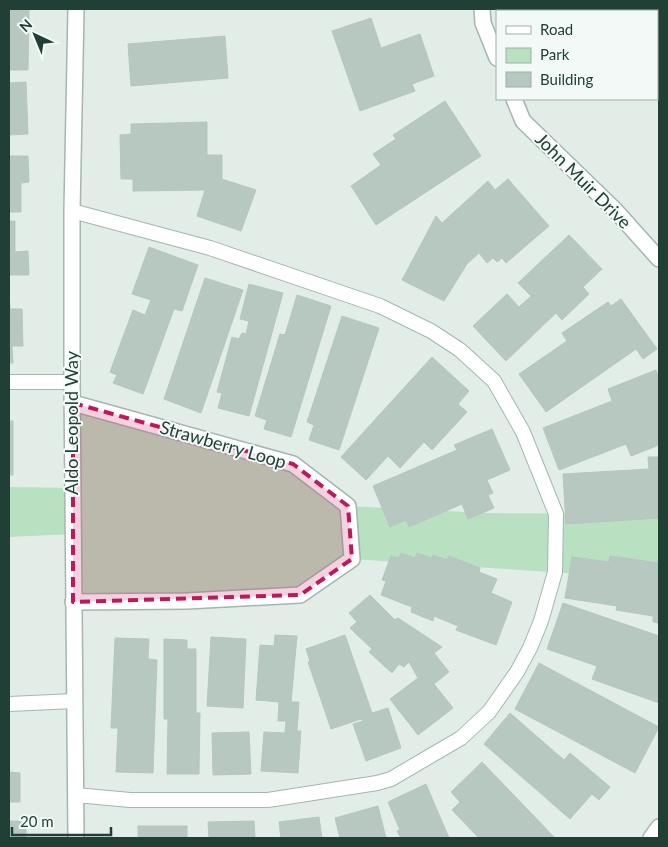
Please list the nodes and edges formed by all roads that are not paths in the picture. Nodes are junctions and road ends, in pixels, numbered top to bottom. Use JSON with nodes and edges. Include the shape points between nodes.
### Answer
{"nodes":[{"id":1,"x":76,"y":9,"type":"edge"},
{"id":2,"x":482,"y":9,"type":"edge"},
{"id":3,"x":496,"y":56,"type":"edge"},
{"id":4,"x":514,"y":100,"type":"edge"},
{"id":5,"x":72,"y":211,"type":"junction"},
{"id":6,"x":659,"y":259,"type":"edge"},
{"id":7,"x":9,"y":382,"type":"edge"},
{"id":8,"x":72,"y":382,"type":"junction"},
{"id":9,"x":73,"y":403,"type":"junction"},
{"id":10,"x":73,"y":602,"type":"junction"},
{"id":11,"x":75,"y":701,"type":"junction"},
{"id":12,"x":9,"y":704,"type":"edge"},
{"id":13,"x":76,"y":795,"type":"junction"},
{"id":14,"x":659,"y":828,"type":"edge"},
{"id":15,"x":76,"y":838,"type":"edge"},
{"id":16,"x":651,"y":838,"type":"edge"}],
"edges":[{"from":1,"to":5,"type":"street","name":"Aldo Leopold Way"},
{"from":2,"to":3,"type":"street","via":[[482,24]]},
{"from":4,"to":6,"type":"street","name":"John Muir Drive","via":[[523,121],[615,210]]},
{"from":5,"to":8,"type":"street","name":"Aldo Leopold Way"},
{"from":5,"to":13,"type":"lane","via":[[210,248],[380,306],[431,331],[460,350],[494,380],[523,432],[556,514],[555,572],[530,648],[489,712],[461,738],[435,755],[377,783],[268,800],[130,800]]},
{"from":7,"to":8,"type":"lane"},
{"from":8,"to":9,"type":"street","name":"Aldo Leopold Way"},
{"from":9,"to":10,"type":"street","name":"Aldo Leopold Way"},
{"from":9,"to":10,"type":"street","name":"Strawberry Loop","via":[[293,464],[348,506],[352,559],[300,596]]},
{"from":10,"to":11,"type":"street","name":"Aldo Leopold Way"},
{"from":11,"to":12,"type":"lane"},
{"from":11,"to":13,"type":"street","name":"Aldo Leopold Way"},
{"from":13,"to":15,"type":"street","name":"Aldo Leopold Way"},
{"from":14,"to":16,"type":"street"}]}
